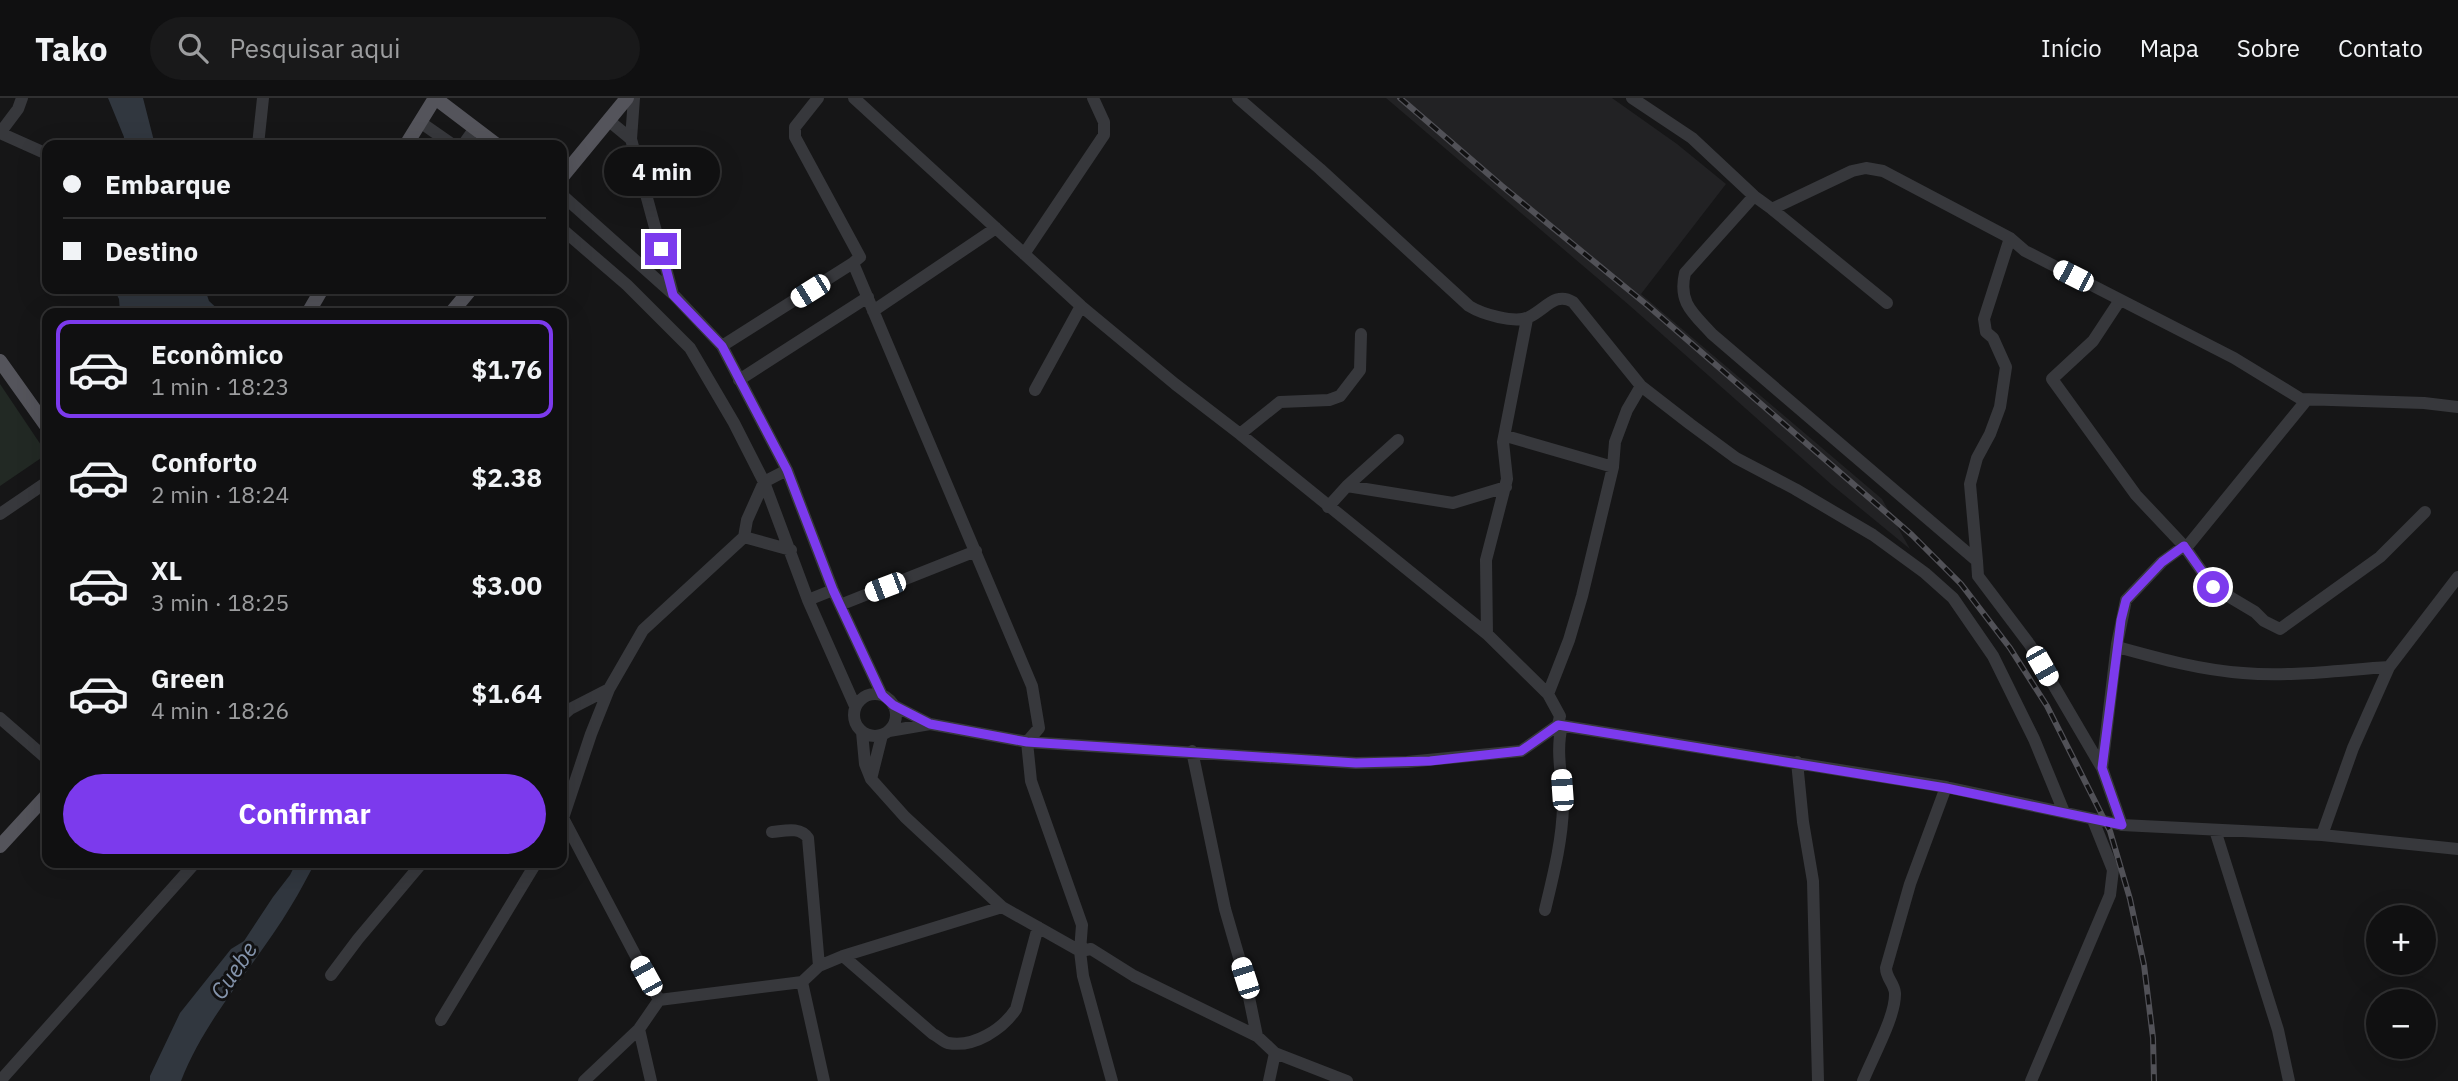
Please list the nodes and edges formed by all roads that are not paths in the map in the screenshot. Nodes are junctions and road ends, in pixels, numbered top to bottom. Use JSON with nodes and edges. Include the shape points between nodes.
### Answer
{"nodes":[{"id":1,"x":22,"y":98,"type":"edge"},
{"id":2,"x":263,"y":98,"type":"edge"},
{"id":3,"x":435,"y":98,"type":"edge"},
{"id":4,"x":627,"y":98,"type":"edge"},
{"id":5,"x":634,"y":98,"type":"edge"},
{"id":6,"x":818,"y":98,"type":"edge"},
{"id":7,"x":854,"y":98,"type":"edge"},
{"id":8,"x":1093,"y":98,"type":"edge"},
{"id":9,"x":1238,"y":98,"type":"edge"},
{"id":10,"x":1632,"y":98,"type":"edge"},
{"id":11,"x":608,"y":120,"type":"junction"},
{"id":12,"x":420,"y":122,"type":"junction"},
{"id":13,"x":475,"y":128,"type":"junction"},
{"id":14,"x":0,"y":133,"type":"edge"},
{"id":15,"x":632,"y":139,"type":"junction"},
{"id":16,"x":259,"y":140,"type":"edge"},
{"id":17,"x":409,"y":140,"type":"edge"},
{"id":18,"x":446,"y":140,"type":"edge"},
{"id":19,"x":467,"y":140,"type":"edge"},
{"id":20,"x":491,"y":140,"type":"edge"},
{"id":21,"x":42,"y":152,"type":"edge"},
{"id":22,"x":567,"y":171,"type":"edge"},
{"id":23,"x":1754,"y":196,"type":"junction"},
{"id":24,"x":567,"y":200,"type":"edge"},
{"id":25,"x":1772,"y":209,"type":"junction"},
{"id":26,"x":996,"y":228,"type":"junction"},
{"id":27,"x":567,"y":233,"type":"edge"},
{"id":28,"x":2010,"y":238,"type":"junction"},
{"id":29,"x":1024,"y":254,"type":"junction"},
{"id":30,"x":853,"y":264,"type":"junction"},
{"id":31,"x":467,"y":294,"type":"edge"},
{"id":32,"x":673,"y":295,"type":"junction"},
{"id":33,"x":868,"y":297,"type":"junction"},
{"id":34,"x":2120,"y":300,"type":"junction"},
{"id":35,"x":1887,"y":303,"type":"dead end"},
{"id":36,"x":1081,"y":306,"type":"junction"},
{"id":37,"x":455,"y":308,"type":"edge"},
{"id":38,"x":873,"y":311,"type":"junction"},
{"id":39,"x":1527,"y":319,"type":"junction"},
{"id":40,"x":708,"y":331,"type":"junction"},
{"id":41,"x":1361,"y":334,"type":"dead end"},
{"id":42,"x":722,"y":346,"type":"junction"},
{"id":43,"x":690,"y":348,"type":"junction"},
{"id":44,"x":0,"y":361,"type":"edge"},
{"id":45,"x":739,"y":380,"type":"junction"},
{"id":46,"x":1641,"y":386,"type":"junction"},
{"id":47,"x":1035,"y":390,"type":"dead end"},
{"id":48,"x":2301,"y":399,"type":"junction"},
{"id":49,"x":2458,"y":407,"type":"edge"},
{"id":50,"x":42,"y":420,"type":"edge"},
{"id":51,"x":1240,"y":434,"type":"junction"},
{"id":52,"x":1506,"y":436,"type":"junction"},
{"id":53,"x":1398,"y":440,"type":"dead end"},
{"id":54,"x":1613,"y":467,"type":"junction"},
{"id":55,"x":787,"y":470,"type":"junction"},
{"id":56,"x":764,"y":482,"type":"junction"},
{"id":57,"x":42,"y":485,"type":"edge"},
{"id":58,"x":1346,"y":486,"type":"junction"},
{"id":59,"x":1506,"y":487,"type":"junction"},
{"id":60,"x":1328,"y":507,"type":"junction"},
{"id":61,"x":2425,"y":512,"type":"dead end"},
{"id":62,"x":0,"y":514,"type":"edge"},
{"id":63,"x":744,"y":537,"type":"junction"},
{"id":64,"x":2184,"y":546,"type":"junction"},
{"id":65,"x":791,"y":550,"type":"junction"},
{"id":66,"x":976,"y":551,"type":"junction"},
{"id":67,"x":1977,"y":561,"type":"junction"},
{"id":68,"x":2458,"y":577,"type":"edge"},
{"id":69,"x":833,"y":590,"type":"junction"},
{"id":70,"x":808,"y":600,"type":"junction"},
{"id":71,"x":840,"y":605,"type":"junction"},
{"id":72,"x":1487,"y":634,"type":"junction"},
{"id":73,"x":2116,"y":644,"type":"junction"},
{"id":74,"x":2389,"y":667,"type":"junction"},
{"id":75,"x":609,"y":690,"type":"junction"},
{"id":76,"x":1548,"y":694,"type":"junction"},
{"id":77,"x":882,"y":695,"type":"junction"},
{"id":78,"x":893,"y":705,"type":"junction"},
{"id":79,"x":855,"y":706,"type":"junction"},
{"id":80,"x":567,"y":712,"type":"edge"},
{"id":81,"x":0,"y":718,"type":"edge"},
{"id":82,"x":930,"y":724,"type":"junction"},
{"id":83,"x":1560,"y":725,"type":"junction"},
{"id":84,"x":862,"y":732,"type":"junction"},
{"id":85,"x":885,"y":733,"type":"junction"},
{"id":86,"x":1027,"y":742,"type":"junction"},
{"id":87,"x":1192,"y":751,"type":"junction"},
{"id":88,"x":42,"y":755,"type":"edge"},
{"id":89,"x":1797,"y":762,"type":"junction"},
{"id":90,"x":2102,"y":768,"type":"junction"},
{"id":91,"x":871,"y":779,"type":"junction"},
{"id":92,"x":1946,"y":788,"type":"junction"},
{"id":93,"x":42,"y":800,"type":"edge"},
{"id":94,"x":567,"y":804,"type":"edge"},
{"id":95,"x":2064,"y":812,"type":"junction"},
{"id":96,"x":2092,"y":820,"type":"junction"},
{"id":97,"x":2122,"y":825,"type":"junction"},
{"id":98,"x":567,"y":828,"type":"edge"},
{"id":99,"x":2215,"y":830,"type":"junction"},
{"id":100,"x":772,"y":832,"type":"dead end"},
{"id":101,"x":2322,"y":835,"type":"junction"},
{"id":102,"x":0,"y":846,"type":"edge"},
{"id":103,"x":2458,"y":849,"type":"edge"},
{"id":104,"x":191,"y":868,"type":"edge"},
{"id":105,"x":418,"y":868,"type":"edge"},
{"id":106,"x":533,"y":868,"type":"edge"},
{"id":107,"x":1002,"y":907,"type":"junction"},
{"id":108,"x":1545,"y":910,"type":"dead end"},
{"id":109,"x":1038,"y":927,"type":"junction"},
{"id":110,"x":1080,"y":951,"type":"junction"},
{"id":111,"x":843,"y":956,"type":"junction"},
{"id":112,"x":818,"y":966,"type":"junction"},
{"id":113,"x":331,"y":975,"type":"dead end"},
{"id":114,"x":802,"y":982,"type":"junction"},
{"id":115,"x":659,"y":1000,"type":"junction"},
{"id":116,"x":441,"y":1020,"type":"dead end"},
{"id":117,"x":639,"y":1029,"type":"junction"},
{"id":118,"x":1257,"y":1036,"type":"junction"},
{"id":119,"x":1275,"y":1053,"type":"junction"},
{"id":120,"x":0,"y":1081,"type":"edge"},
{"id":121,"x":584,"y":1081,"type":"edge"},
{"id":122,"x":651,"y":1081,"type":"edge"},
{"id":123,"x":824,"y":1081,"type":"edge"},
{"id":124,"x":1112,"y":1081,"type":"edge"},
{"id":125,"x":1269,"y":1081,"type":"edge"},
{"id":126,"x":1347,"y":1081,"type":"edge"},
{"id":127,"x":1818,"y":1081,"type":"edge"},
{"id":128,"x":1863,"y":1081,"type":"edge"},
{"id":129,"x":2031,"y":1081,"type":"edge"},
{"id":130,"x":2289,"y":1081,"type":"edge"}],
"edges":[{"from":1,"to":14,"type":"street"},
{"from":2,"to":16,"type":"street"},
{"from":3,"to":12,"type":"main road"},
{"from":3,"to":13,"type":"main road"},
{"from":4,"to":11,"type":"main road"},
{"from":5,"to":15,"type":"street"},
{"from":6,"to":30,"type":"street","via":[[794,132],[860,257]]},
{"from":7,"to":26,"type":"street"},
{"from":8,"to":29,"type":"street","via":[[1104,122],[1104,135]]},
{"from":9,"to":39,"type":"street","via":[[1469,306],[1497,317]]},
{"from":10,"to":23,"type":"street","via":[[1692,138]]},
{"from":11,"to":15,"type":"street"},
{"from":11,"to":22,"type":"main road"},
{"from":12,"to":17,"type":"main road"},
{"from":12,"to":18,"type":"street"},
{"from":13,"to":19,"type":"street"},
{"from":13,"to":20,"type":"main road"},
{"from":14,"to":21,"type":"street"},
{"from":15,"to":32,"type":"street"},
{"from":23,"to":25,"type":"street"},
{"from":23,"to":67,"type":"street","via":[[1685,273],[1683,298],[1712,334]]},
{"from":24,"to":32,"type":"street"},
{"from":25,"to":28,"type":"street","via":[[1852,172],[1874,168]]},
{"from":25,"to":35,"type":"street"},
{"from":26,"to":29,"type":"street"},
{"from":26,"to":38,"type":"street"},
{"from":27,"to":43,"type":"street"},
{"from":28,"to":34,"type":"street","via":[[2025,251]]},
{"from":28,"to":67,"type":"street","via":[[1984,319],[1986,332],[2006,367],[2000,407],[1970,484]]},
{"from":29,"to":36,"type":"street"},
{"from":30,"to":33,"type":"street"},
{"from":30,"to":42,"type":"street"},
{"from":31,"to":37,"type":"main road"},
{"from":32,"to":40,"type":"street"},
{"from":33,"to":38,"type":"street"},
{"from":33,"to":45,"type":"street"},
{"from":34,"to":48,"type":"street","via":[[2234,358]]},
{"from":34,"to":64,"type":"street","via":[[2093,341],[2052,379],[2136,495]]},
{"from":36,"to":47,"type":"street"},
{"from":36,"to":51,"type":"street"},
{"from":38,"to":66,"type":"street"},
{"from":39,"to":46,"type":"street","via":[[1556,299],[1568,299]]},
{"from":39,"to":52,"type":"street"},
{"from":40,"to":42,"type":"street"},
{"from":40,"to":43,"type":"street"},
{"from":41,"to":51,"type":"street","via":[[1358,376],[1339,396],[1280,402]]},
{"from":42,"to":45,"type":"street"},
{"from":43,"to":56,"type":"street"},
{"from":44,"to":50,"type":"main road"},
{"from":45,"to":55,"type":"street"},
{"from":46,"to":54,"type":"street","via":[[1615,442]]},
{"from":46,"to":95,"type":"street","via":[[1736,458],[1873,536],[1952,598],[1993,656]]},
{"from":48,"to":49,"type":"street"},
{"from":48,"to":64,"type":"street","via":[[2305,402]]},
{"from":51,"to":60,"type":"street"},
{"from":52,"to":54,"type":"street"},
{"from":52,"to":59,"type":"street"},
{"from":53,"to":58,"type":"street"},
{"from":54,"to":76,"type":"street","via":[[1573,629]]},
{"from":55,"to":56,"type":"street"},
{"from":55,"to":69,"type":"street"},
{"from":56,"to":63,"type":"street"},
{"from":56,"to":65,"type":"street"},
{"from":57,"to":62,"type":"street"},
{"from":58,"to":59,"type":"street","via":[[1453,503]]},
{"from":58,"to":60,"type":"street"},
{"from":59,"to":72,"type":"street","via":[[1486,560]]},
{"from":60,"to":72,"type":"street"},
{"from":61,"to":64,"type":"street","via":[[2380,557],[2280,629],[2213,587]]},
{"from":63,"to":65,"type":"street"},
{"from":63,"to":75,"type":"street","via":[[643,630]]},
{"from":64,"to":73,"type":"street","via":[[2126,600]]},
{"from":65,"to":70,"type":"street"},
{"from":66,"to":71,"type":"street"},
{"from":66,"to":86,"type":"street","via":[[1032,686],[1039,729]]},
{"from":67,"to":90,"type":"street","via":[[1978,576],[2030,645]]},
{"from":68,"to":74,"type":"street"},
{"from":69,"to":70,"type":"street"},
{"from":69,"to":71,"type":"street"},
{"from":70,"to":79,"type":"street"},
{"from":71,"to":77,"type":"street"},
{"from":72,"to":76,"type":"street"},
{"from":73,"to":74,"type":"street","via":[[2192,667],[2244,673]]},
{"from":73,"to":90,"type":"street"},
{"from":74,"to":101,"type":"street"},
{"from":75,"to":80,"type":"street"},
{"from":75,"to":94,"type":"street"},
{"from":76,"to":83,"type":"street"},
{"from":77,"to":78,"type":"street"},
{"from":77,"to":79,"type":"street","via":[[867,696]]},
{"from":78,"to":82,"type":"street"},
{"from":78,"to":85,"type":"street","via":[[895,719]]},
{"from":79,"to":84,"type":"street","via":[[854,720]]},
{"from":81,"to":88,"type":"street"},
{"from":82,"to":85,"type":"street"},
{"from":82,"to":86,"type":"street"},
{"from":83,"to":87,"type":"street","via":[[1521,751],[1430,761],[1356,763]]},
{"from":83,"to":89,"type":"street"},
{"from":83,"to":108,"type":"street","via":[[1563,806]]},
{"from":84,"to":85,"type":"street"},
{"from":84,"to":91,"type":"street"},
{"from":85,"to":91,"type":"street"},
{"from":86,"to":87,"type":"street"},
{"from":86,"to":110,"type":"street","via":[[1031,781],[1082,925]]},
{"from":87,"to":118,"type":"street"},
{"from":89,"to":92,"type":"street"},
{"from":89,"to":127,"type":"street","via":[[1813,881]]},
{"from":90,"to":97,"type":"street"},
{"from":91,"to":107,"type":"street"},
{"from":92,"to":95,"type":"street"},
{"from":92,"to":128,"type":"street","via":[[1889,956],[1886,976],[1895,996]]},
{"from":93,"to":102,"type":"main road"},
{"from":95,"to":96,"type":"street"},
{"from":96,"to":97,"type":"street"},
{"from":96,"to":129,"type":"street","via":[[2113,870],[2110,895]]},
{"from":97,"to":99,"type":"street"},
{"from":98,"to":115,"type":"street"},
{"from":99,"to":101,"type":"street"},
{"from":99,"to":130,"type":"street","via":[[2278,1030]]},
{"from":100,"to":112,"type":"street","via":[[796,830],[808,838]]},
{"from":101,"to":103,"type":"street"},
{"from":104,"to":120,"type":"street"},
{"from":105,"to":113,"type":"street"},
{"from":106,"to":116,"type":"street"},
{"from":107,"to":109,"type":"street"},
{"from":107,"to":111,"type":"street"},
{"from":109,"to":110,"type":"street"},
{"from":109,"to":111,"type":"street","via":[[1016,1009],[991,1033],[971,1041],[947,1043],[933,1034]]},
{"from":110,"to":118,"type":"street","via":[[1091,949],[1134,976]]},
{"from":110,"to":124,"type":"street"},
{"from":111,"to":112,"type":"street"},
{"from":112,"to":114,"type":"street"},
{"from":114,"to":115,"type":"street"},
{"from":114,"to":123,"type":"street"},
{"from":115,"to":117,"type":"street"},
{"from":117,"to":121,"type":"street"},
{"from":117,"to":122,"type":"street"},
{"from":118,"to":119,"type":"street"},
{"from":119,"to":125,"type":"street"},
{"from":119,"to":126,"type":"street"}]}
